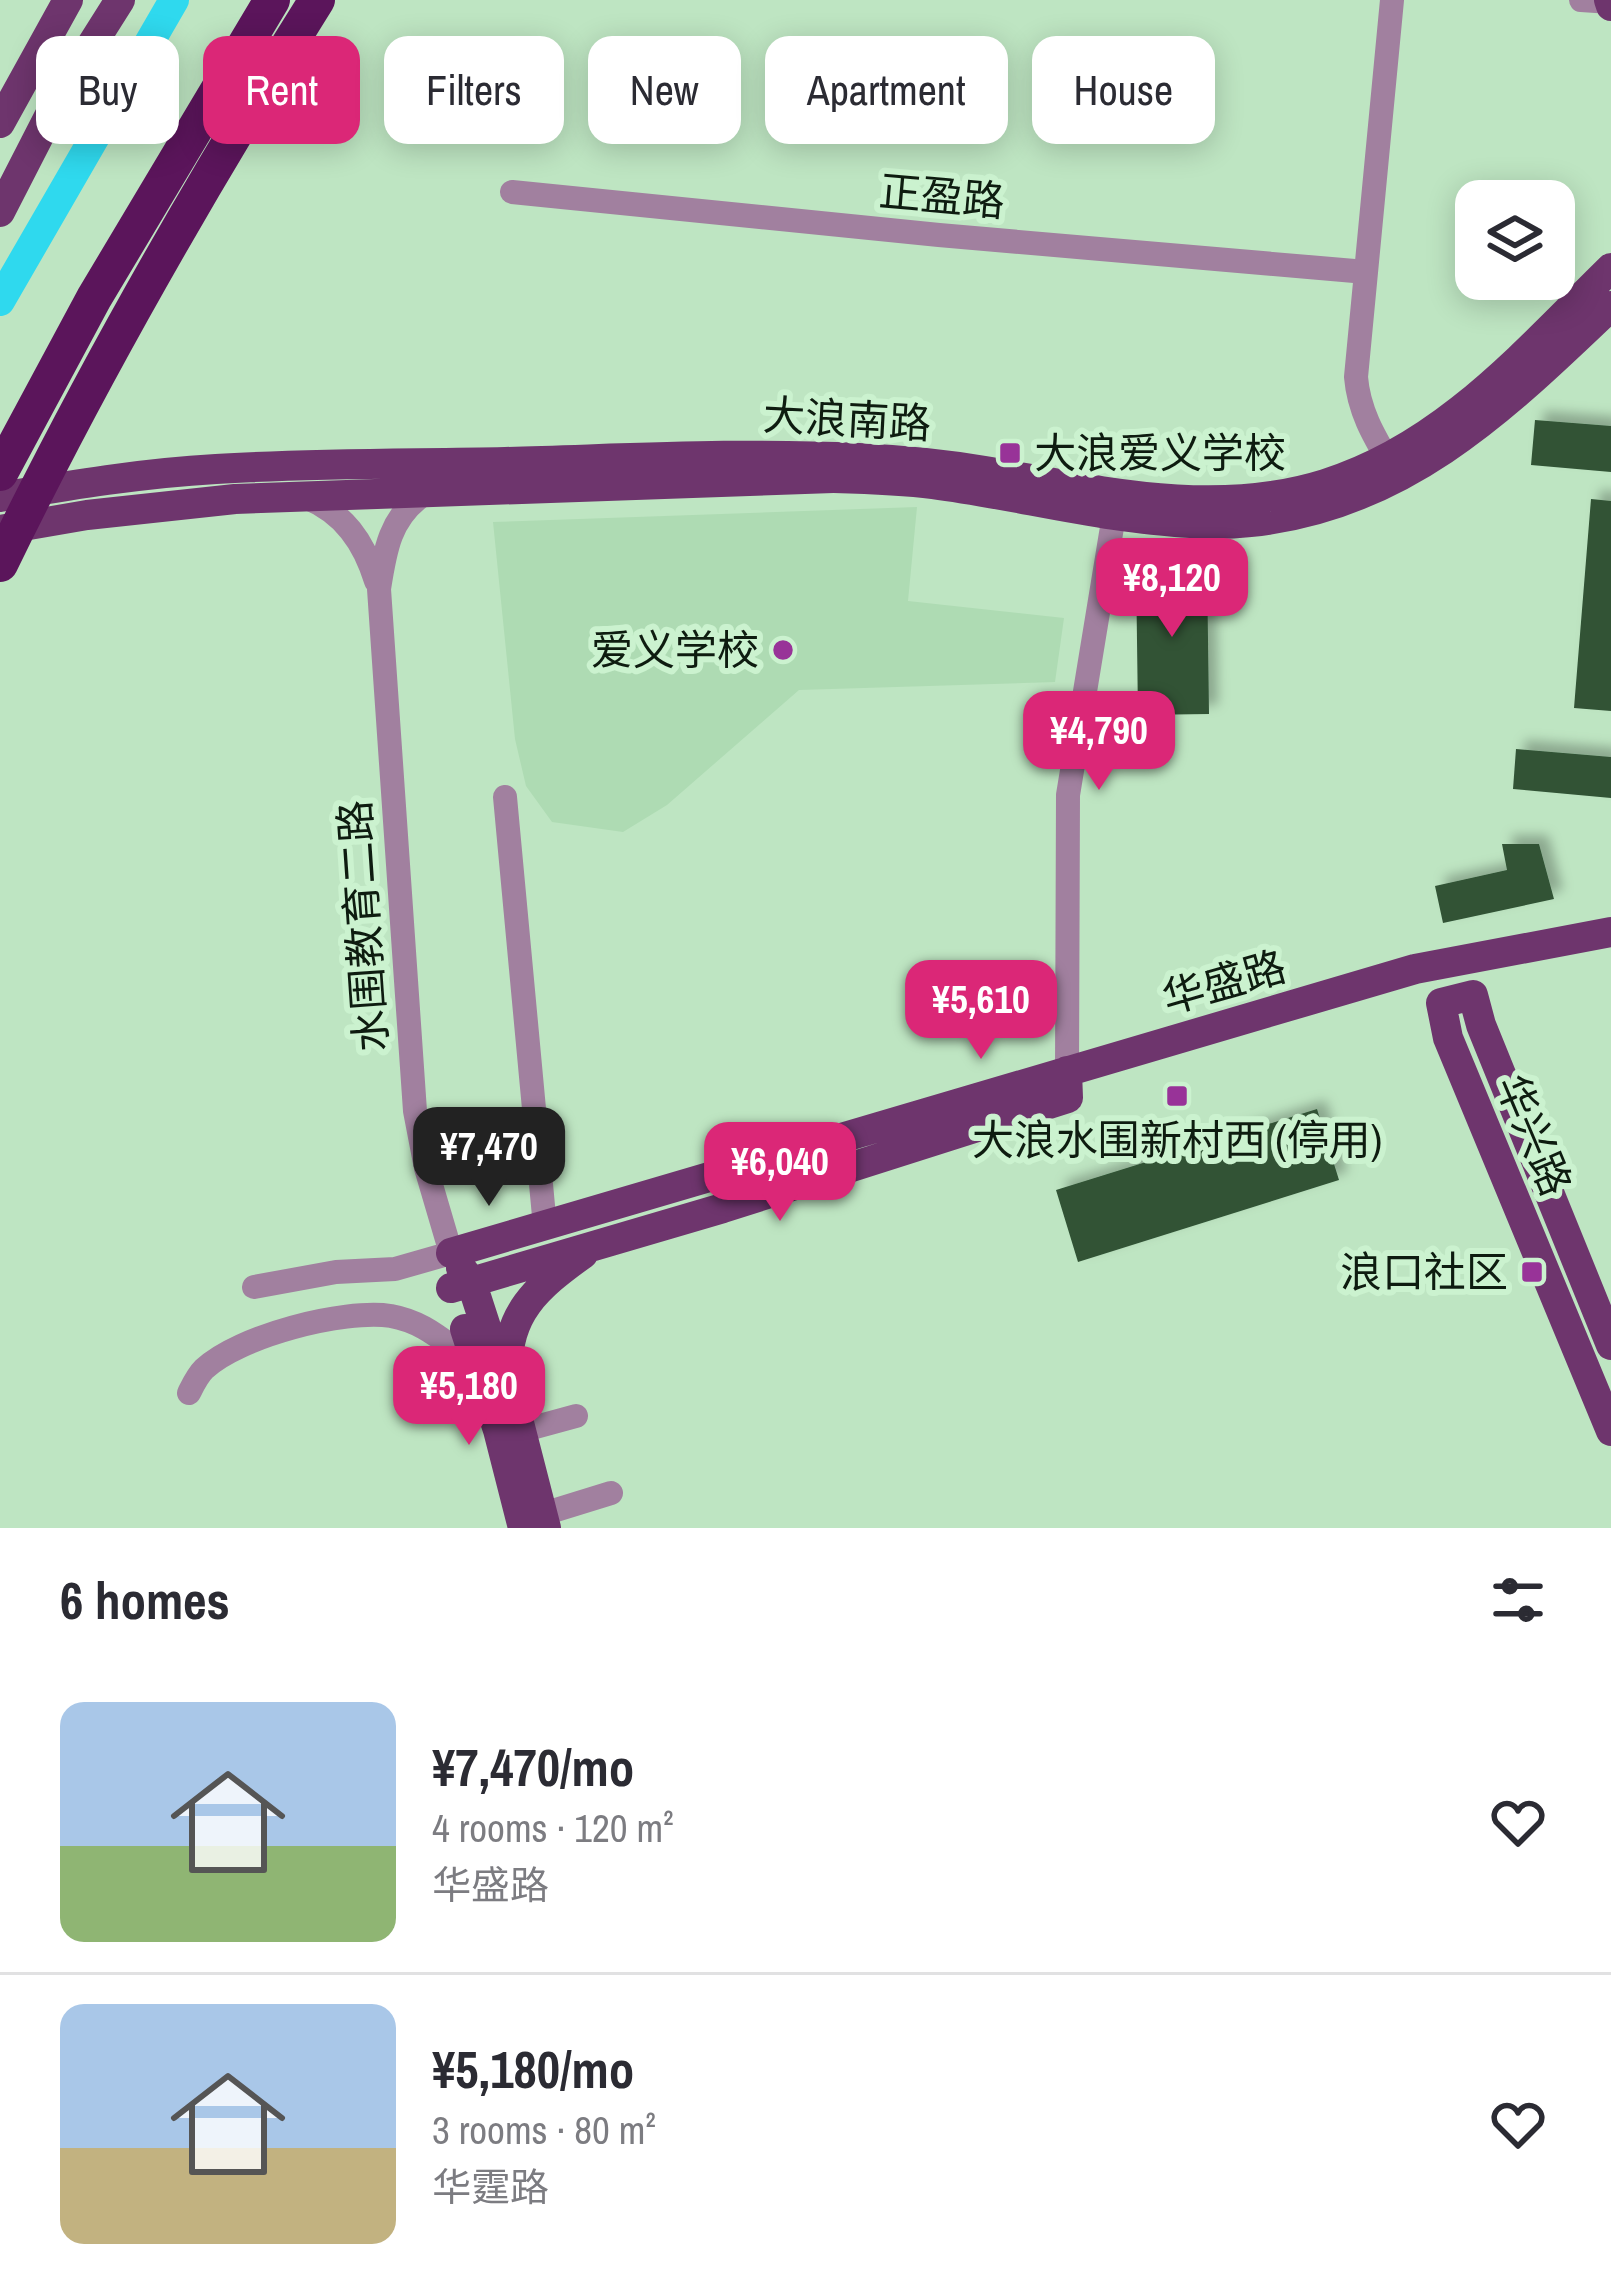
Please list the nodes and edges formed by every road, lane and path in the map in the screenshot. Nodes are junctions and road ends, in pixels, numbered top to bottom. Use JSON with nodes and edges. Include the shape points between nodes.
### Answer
{"nodes":[{"id":1,"x":68,"y":0,"type":"edge"},
{"id":2,"x":80,"y":0,"type":"edge"},
{"id":3,"x":272,"y":0,"type":"edge"},
{"id":4,"x":317,"y":0,"type":"edge"},
{"id":5,"x":1392,"y":0,"type":"edge"},
{"id":6,"x":1581,"y":0,"type":"edge"},
{"id":7,"x":1610,"y":3,"type":"edge"},
{"id":8,"x":114,"y":8,"type":"edge"},
{"id":9,"x":0,"y":123,"type":"edge"},
{"id":10,"x":512,"y":192,"type":"dead end"},
{"id":11,"x":0,"y":212,"type":"edge"},
{"id":12,"x":1611,"y":268,"type":"edge"},
{"id":13,"x":1366,"y":272,"type":"junction"},
{"id":14,"x":1611,"y":306,"type":"edge"},
{"id":15,"x":4,"y":464,"type":"edge"},
{"id":16,"x":1393,"y":468,"type":"junction"},
{"id":17,"x":188,"y":472,"type":"junction"},
{"id":18,"x":424,"y":494,"type":"junction"},
{"id":19,"x":0,"y":496,"type":"edge"},
{"id":20,"x":302,"y":496,"type":"junction"},
{"id":21,"x":190,"y":504,"type":"junction"},
{"id":22,"x":1114,"y":515,"type":"junction"},
{"id":23,"x":0,"y":530,"type":"edge"},
{"id":24,"x":0,"y":564,"type":"edge"},
{"id":25,"x":379,"y":589,"type":"junction"},
{"id":26,"x":506,"y":797,"type":"dead end"},
{"id":27,"x":1611,"y":932,"type":"edge"},
{"id":28,"x":1067,"y":1084,"type":"junction"},
{"id":29,"x":545,"y":1227,"type":"junction"},
{"id":30,"x":603,"y":1244,"type":"junction"},
{"id":31,"x":451,"y":1253,"type":"junction"},
{"id":32,"x":461,"y":1284,"type":"junction"},
{"id":33,"x":254,"y":1287,"type":"dead end"},
{"id":34,"x":1611,"y":1345,"type":"edge"},
{"id":35,"x":471,"y":1350,"type":"junction"},
{"id":36,"x":508,"y":1380,"type":"junction"},
{"id":37,"x":189,"y":1393,"type":"dead end"},
{"id":38,"x":576,"y":1416,"type":"dead end"},
{"id":39,"x":521,"y":1431,"type":"junction"},
{"id":40,"x":1611,"y":1431,"type":"edge"},
{"id":41,"x":611,"y":1493,"type":"dead end"},
{"id":42,"x":537,"y":1523,"type":"edge"}],
"edges":[{"from":1,"to":9,"type":"main road"},
{"from":2,"to":8,"type":"main road"},
{"from":3,"to":15,"type":"highway"},
{"from":4,"to":24,"type":"highway","via":[[146,283]]},
{"from":5,"to":13,"type":"street"},
{"from":6,"to":7,"type":"street"},
{"from":8,"to":11,"type":"main road"},
{"from":10,"to":13,"type":"street","name":"正盈路"},
{"from":12,"to":16,"type":"main road","name":"大浪南路","via":[[1491,387]]},
{"from":13,"to":16,"type":"street","via":[[1358,401]]},
{"from":14,"to":16,"type":"main road","name":"大浪南路","via":[[1466,436]]},
{"from":16,"to":17,"type":"main road","name":"大浪南路","via":[[1279,495],[1206,501],[942,464],[794,454]]},
{"from":16,"to":22,"type":"main road","name":"大浪南路","via":[[1364,494],[1285,518],[1209,524]]},
{"from":17,"to":19,"type":"main road","name":"大浪南路"},
{"from":17,"to":21,"type":"main road"},
{"from":18,"to":20,"type":"main road","name":"大浪南路"},
{"from":18,"to":22,"type":"main road","name":"大浪南路","via":[[833,478],[932,484]]},
{"from":18,"to":25,"type":"street","via":[[392,530]]},
{"from":20,"to":21,"type":"main road","name":"大浪南路"},
{"from":20,"to":25,"type":"street","via":[[358,537]]},
{"from":21,"to":23,"type":"main road","name":"大浪南路"},
{"from":22,"to":28,"type":"street","via":[[1068,795]]},
{"from":25,"to":31,"type":"street","name":"水围教育二路","via":[[415,1111]]},
{"from":26,"to":29,"type":"street"},
{"from":27,"to":28,"type":"main road","name":"华盛路","via":[[1415,969]]},
{"from":28,"to":29,"type":"main road","name":"华盛路"},
{"from":28,"to":30,"type":"main road","name":"华盛路"},
{"from":29,"to":31,"type":"main road","name":"华盛路"},
{"from":30,"to":32,"type":"main road","name":"华盛路"},
{"from":30,"to":36,"type":"main road","via":[[552,1278],[520,1312],[508,1345]]},
{"from":31,"to":32,"type":"main road"},
{"from":31,"to":33,"type":"street","via":[[394,1269]]},
{"from":32,"to":35,"type":"main road"},
{"from":32,"to":36,"type":"main road"},
{"from":34,"to":40,"type":"main road","name":"华兴路","via":[[1473,995],[1441,1003],[1448,1038]]},
{"from":35,"to":37,"type":"street","via":[[458,1351],[402,1318],[353,1316],[242,1347],[200,1373]]},
{"from":35,"to":42,"type":"main road"},
{"from":36,"to":39,"type":"main road"},
{"from":38,"to":39,"type":"street"},
{"from":39,"to":42,"type":"main road"},
{"from":41,"to":42,"type":"street"}]}
